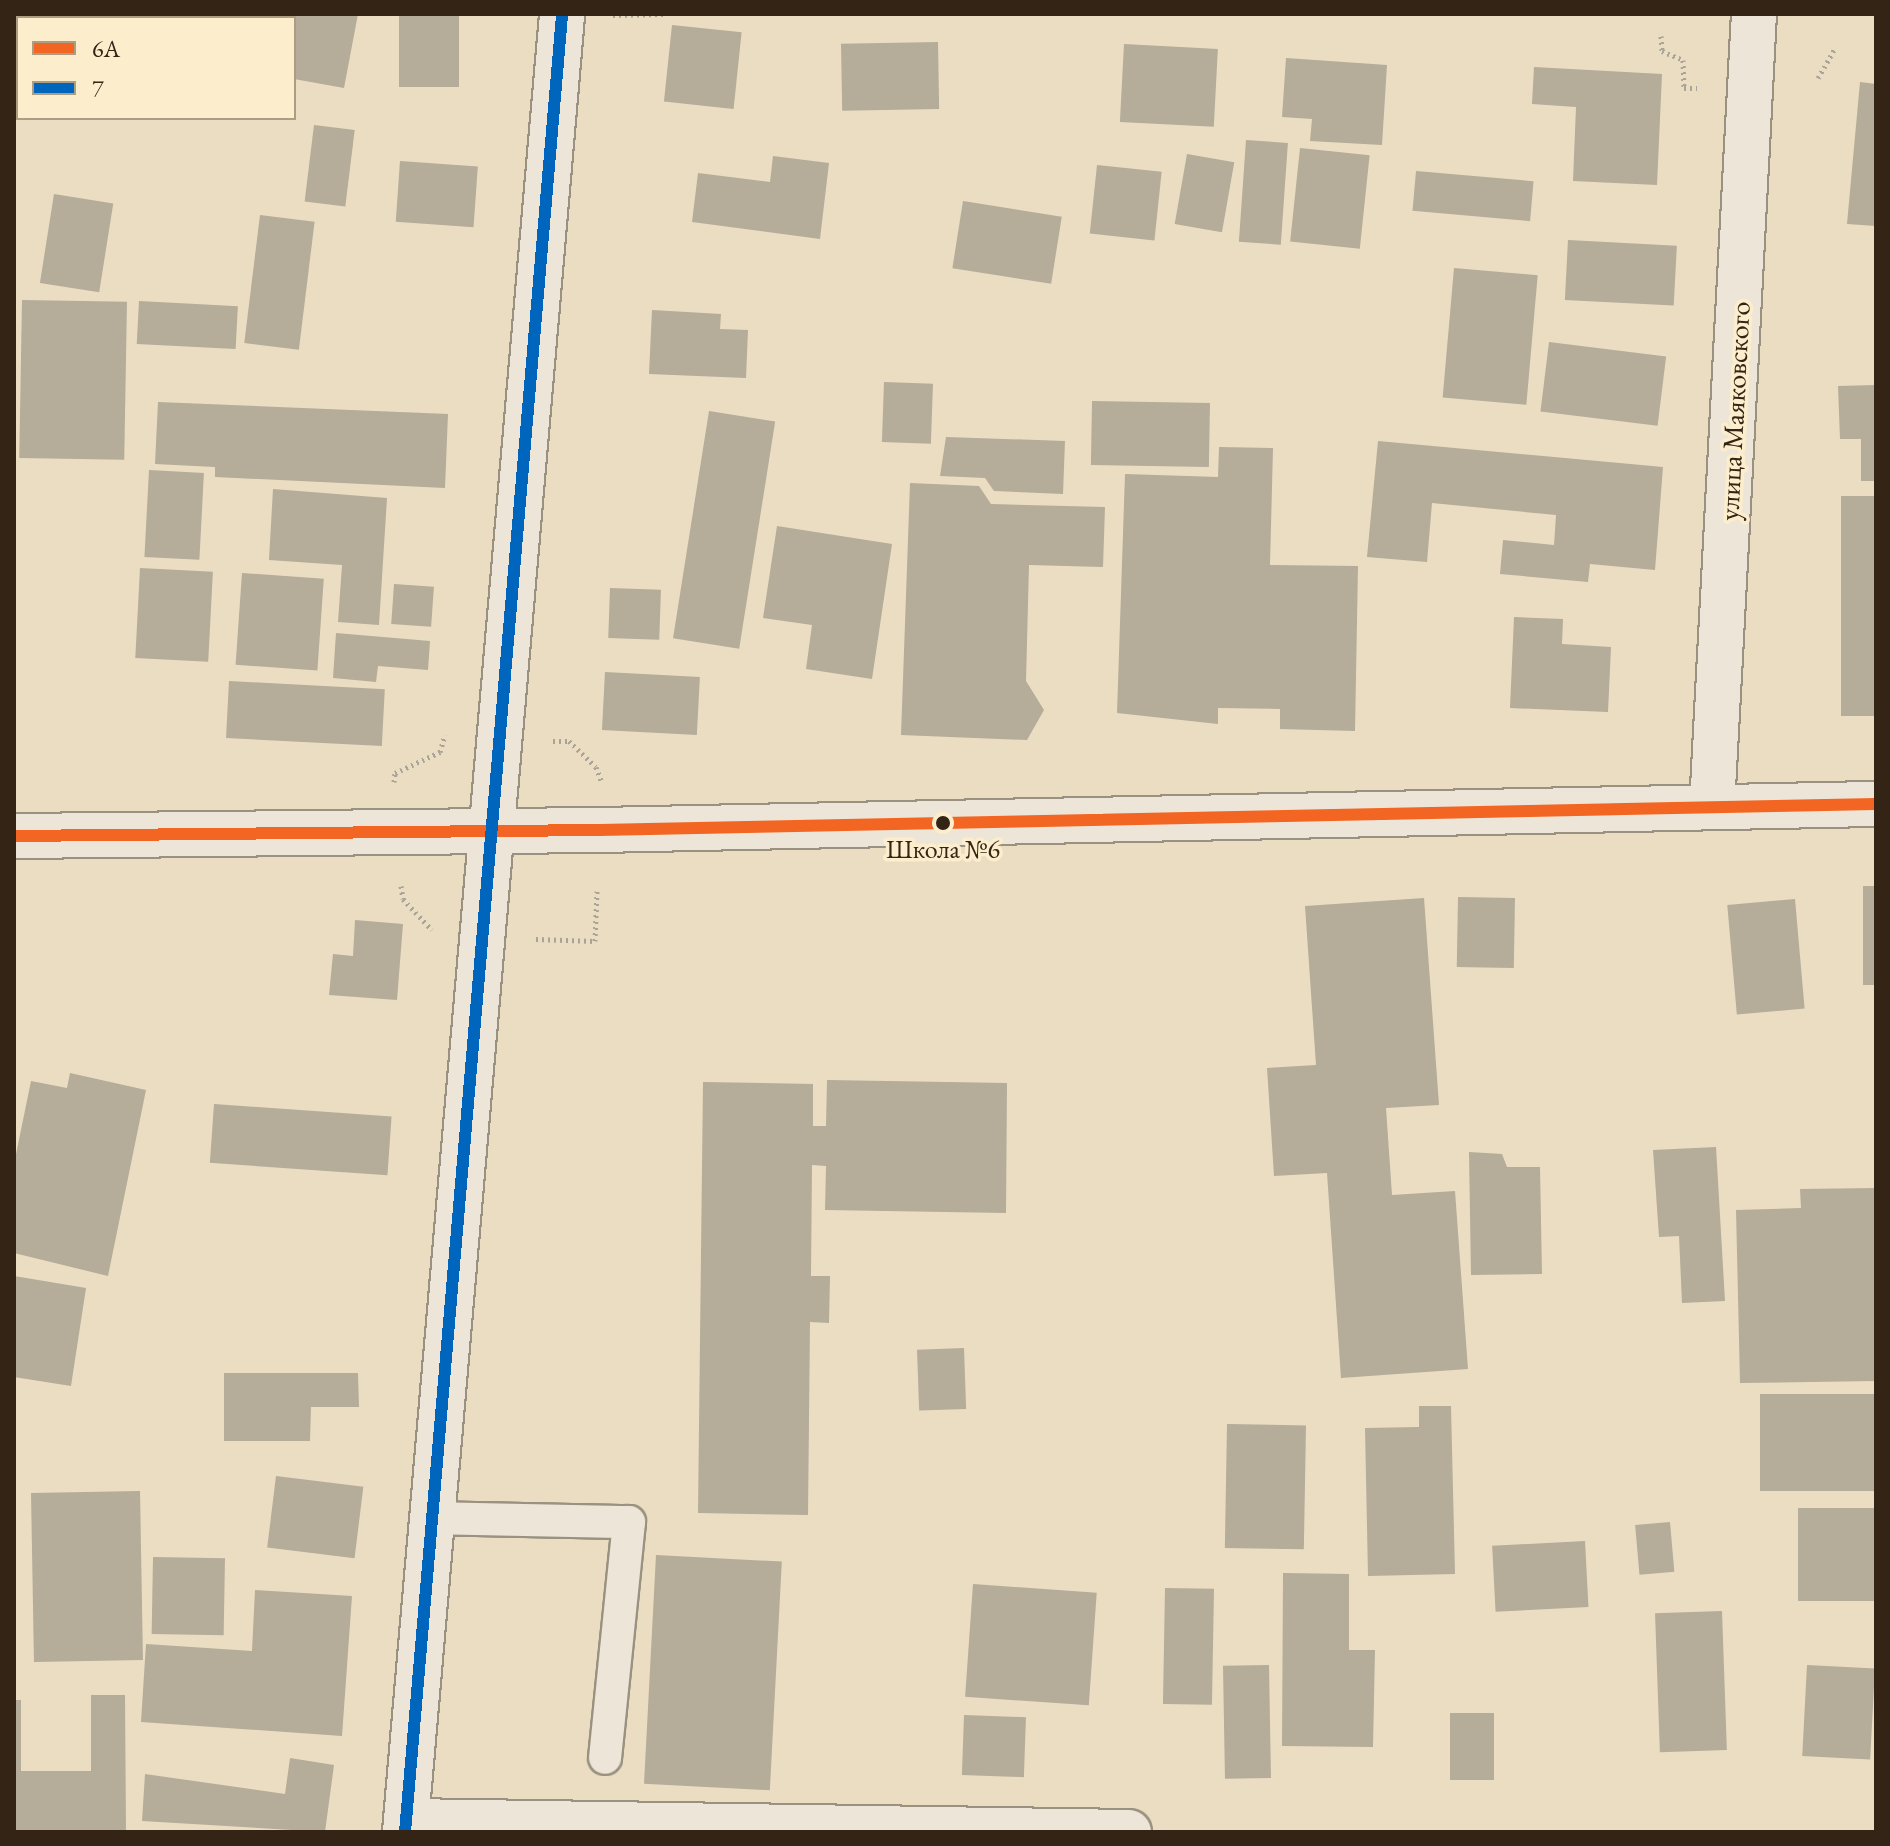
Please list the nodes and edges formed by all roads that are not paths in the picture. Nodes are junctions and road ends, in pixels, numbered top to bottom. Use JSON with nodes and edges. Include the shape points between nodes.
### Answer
{"nodes":[{"id":1,"x":562,"y":14,"type":"edge"},
{"id":2,"x":1754,"y":14,"type":"edge"},
{"id":3,"x":1876,"y":804,"type":"edge"},
{"id":4,"x":1712,"y":807,"type":"junction"},
{"id":5,"x":492,"y":829,"type":"junction"},
{"id":6,"x":14,"y":836,"type":"edge"},
{"id":7,"x":431,"y":1518,"type":"junction"},
{"id":8,"x":605,"y":1758,"type":"dead end"},
{"id":9,"x":405,"y":1827,"type":"edge"},
{"id":10,"x":1129,"y":1832,"type":"edge"}],
"edges":[{"from":1,"to":5,"type":"street"},
{"from":2,"to":4,"type":"street","name":"улица Маяковского"},
{"from":3,"to":4,"type":"street"},
{"from":4,"to":5,"type":"street"},
{"from":5,"to":6,"type":"street"},
{"from":5,"to":7,"type":"street","via":[[459,1249]]},
{"from":7,"to":8,"type":"lane","via":[[629,1522]]},
{"from":7,"to":9,"type":"street"},
{"from":9,"to":10,"type":"street"}]}
